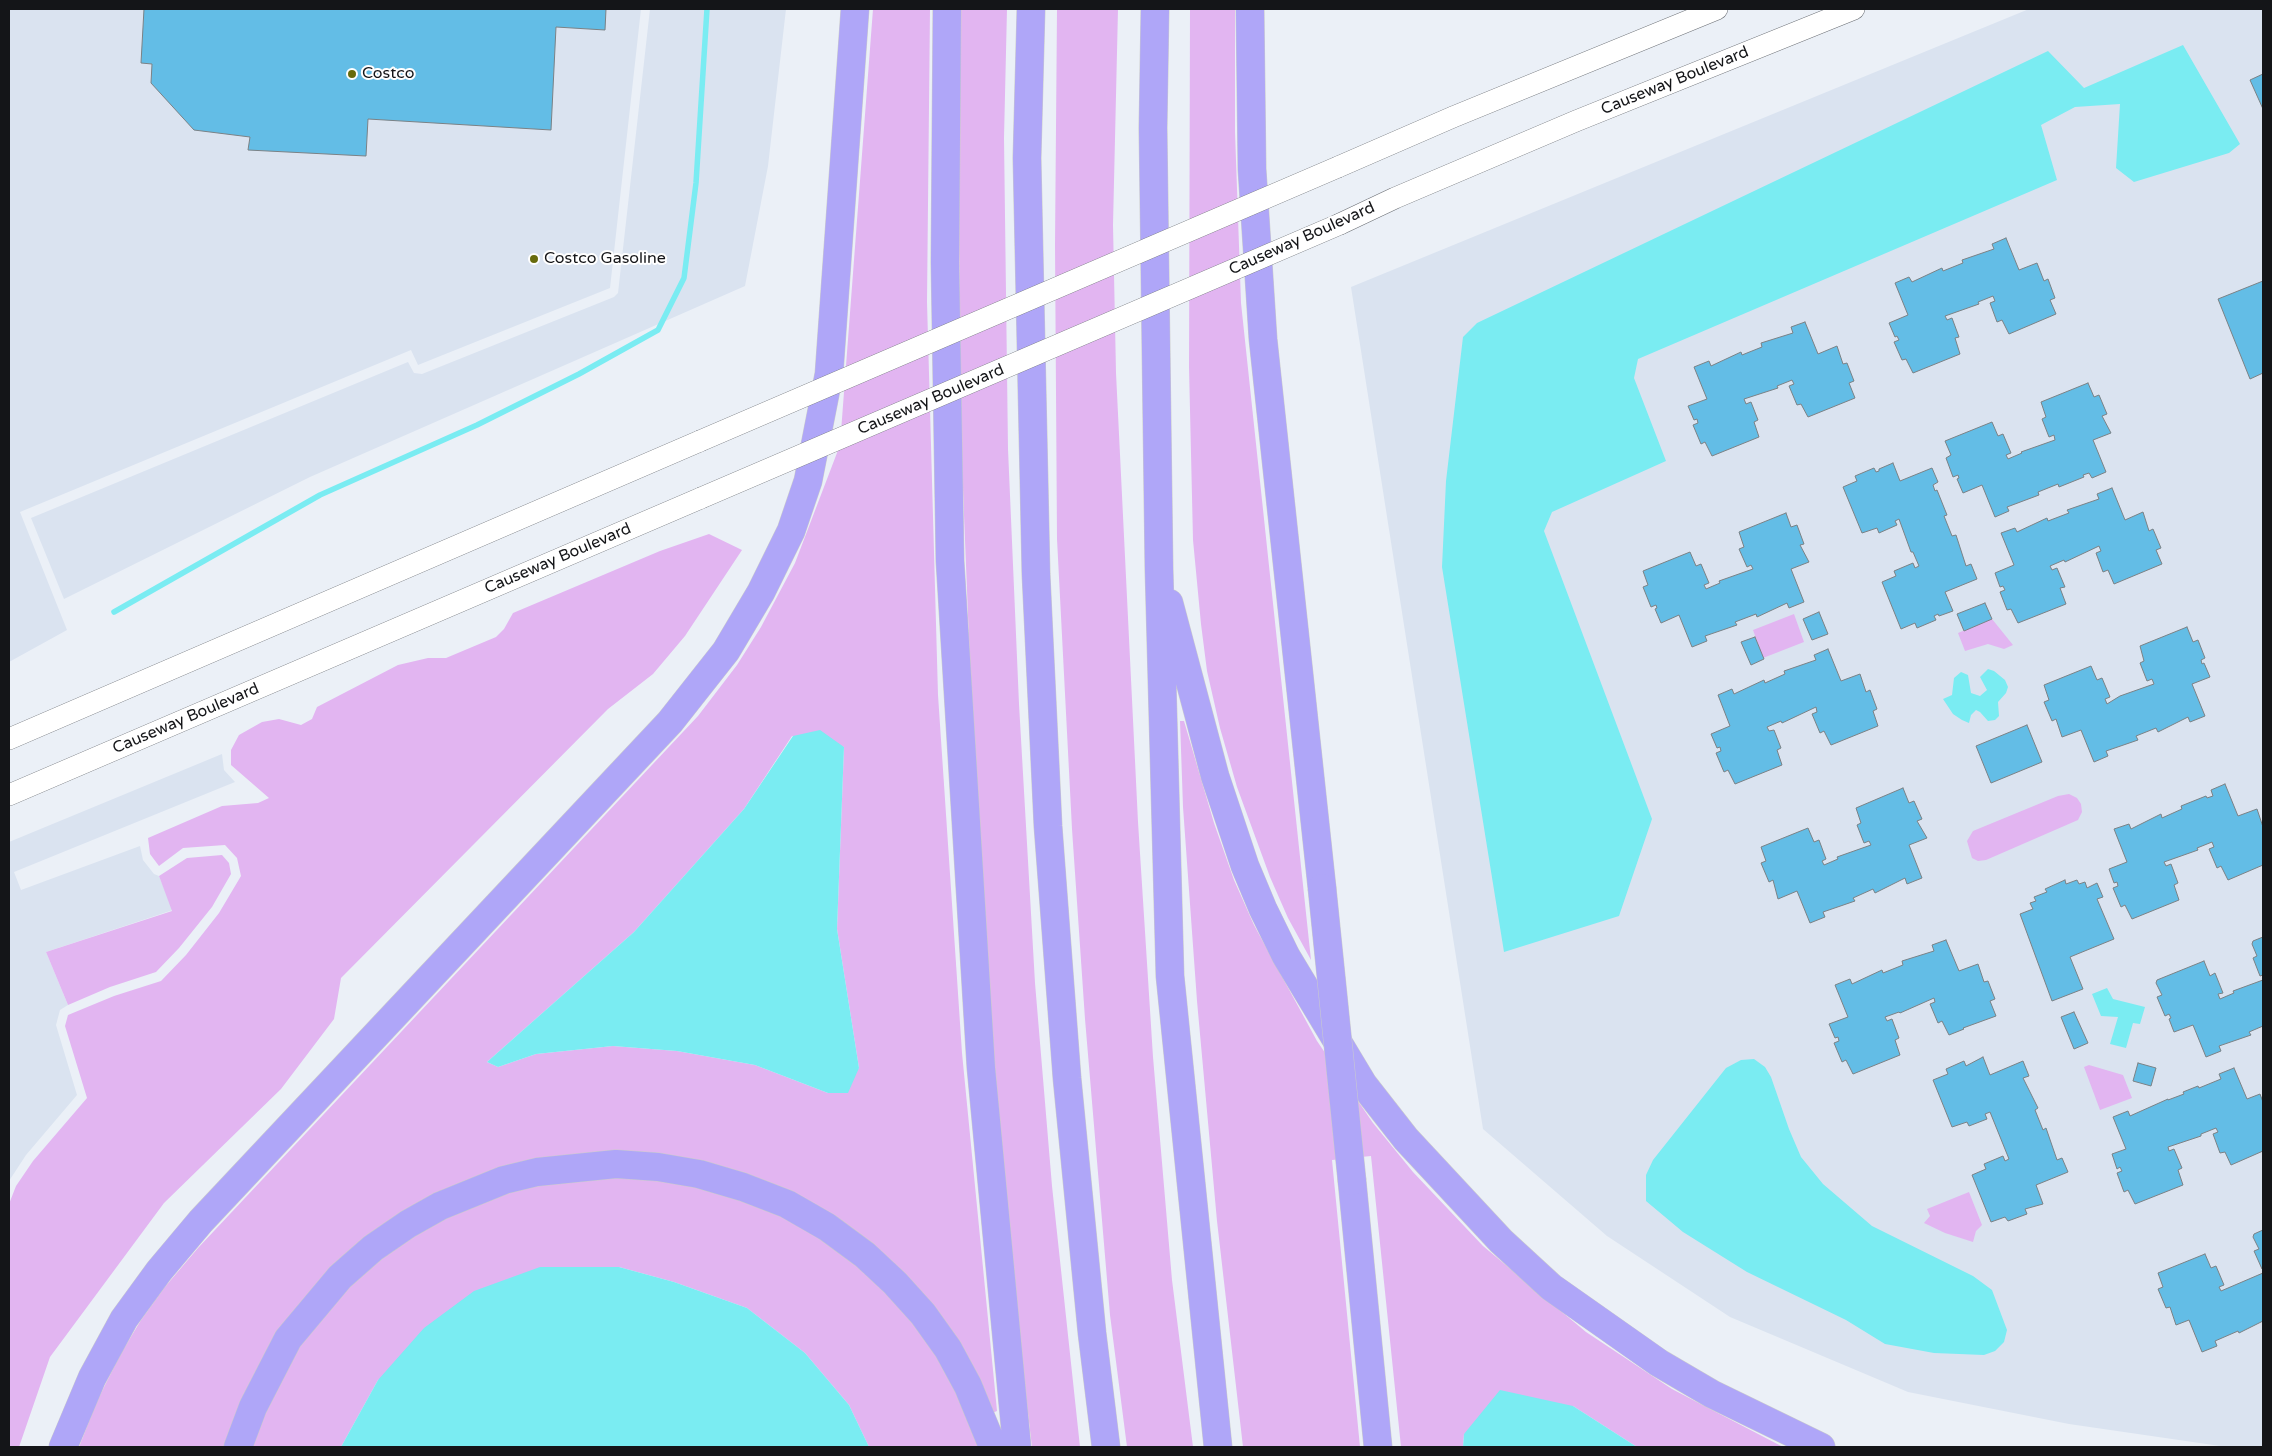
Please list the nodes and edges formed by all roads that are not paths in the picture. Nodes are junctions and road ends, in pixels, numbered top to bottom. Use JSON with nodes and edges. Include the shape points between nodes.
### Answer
{"nodes":[{"id":1,"x":856,"y":9,"type":"edge"},
{"id":2,"x":947,"y":9,"type":"edge"},
{"id":3,"x":1030,"y":9,"type":"edge"},
{"id":4,"x":1155,"y":9,"type":"edge"},
{"id":5,"x":1250,"y":9,"type":"edge"},
{"id":6,"x":1717,"y":9,"type":"edge"},
{"id":7,"x":1854,"y":9,"type":"edge"},
{"id":8,"x":1159,"y":569,"type":"junction"},
{"id":9,"x":9,"y":739,"type":"edge"},
{"id":10,"x":9,"y":795,"type":"edge"},
{"id":11,"x":63,"y":1447,"type":"edge"},
{"id":12,"x":238,"y":1447,"type":"edge"},
{"id":13,"x":994,"y":1447,"type":"edge"},
{"id":14,"x":1017,"y":1447,"type":"edge"},
{"id":15,"x":1106,"y":1447,"type":"edge"},
{"id":16,"x":1218,"y":1447,"type":"edge"},
{"id":17,"x":1378,"y":1447,"type":"edge"},
{"id":18,"x":1820,"y":1447,"type":"edge"}],
"edges":[{"from":1,"to":11,"type":"highway","via":[[829,374],[808,481],[791,531],[762,592],[726,651],[670,722],[208,1213],[159,1271],[124,1319],[92,1378]]},
{"from":2,"to":14,"type":"highway","via":[[945,262],[950,561],[981,1068]]},
{"from":3,"to":15,"type":"highway","via":[[1028,158],[1036,574],[1048,826],[1068,1088]]},
{"from":4,"to":8,"type":"highway","via":[[1153,128]]},
{"from":5,"to":17,"type":"highway","bridge":true,"via":[[1251,140],[1263,339]]},
{"from":6,"to":9,"type":"main road","bridge":true,"via":[[1453,117]]},
{"from":7,"to":10,"type":"main road","name":"Causeway Boulevard","bridge":true,"via":[[1394,198],[1340,224]]},
{"from":8,"to":16,"type":"highway","via":[[1170,976]]},
{"from":8,"to":18,"type":"highway","via":[[1215,776],[1245,866],[1286,956],[1363,1084],[1452,1191],[1551,1287],[1682,1377]]},
{"from":12,"to":13,"type":"highway","via":[[253,1407],[288,1339],[340,1277],[373,1248],[440,1206],[504,1180],[536,1172],[616,1164],[699,1174],[744,1187],[787,1204],[828,1227],[865,1255],[912,1302],[948,1349]]}]}
